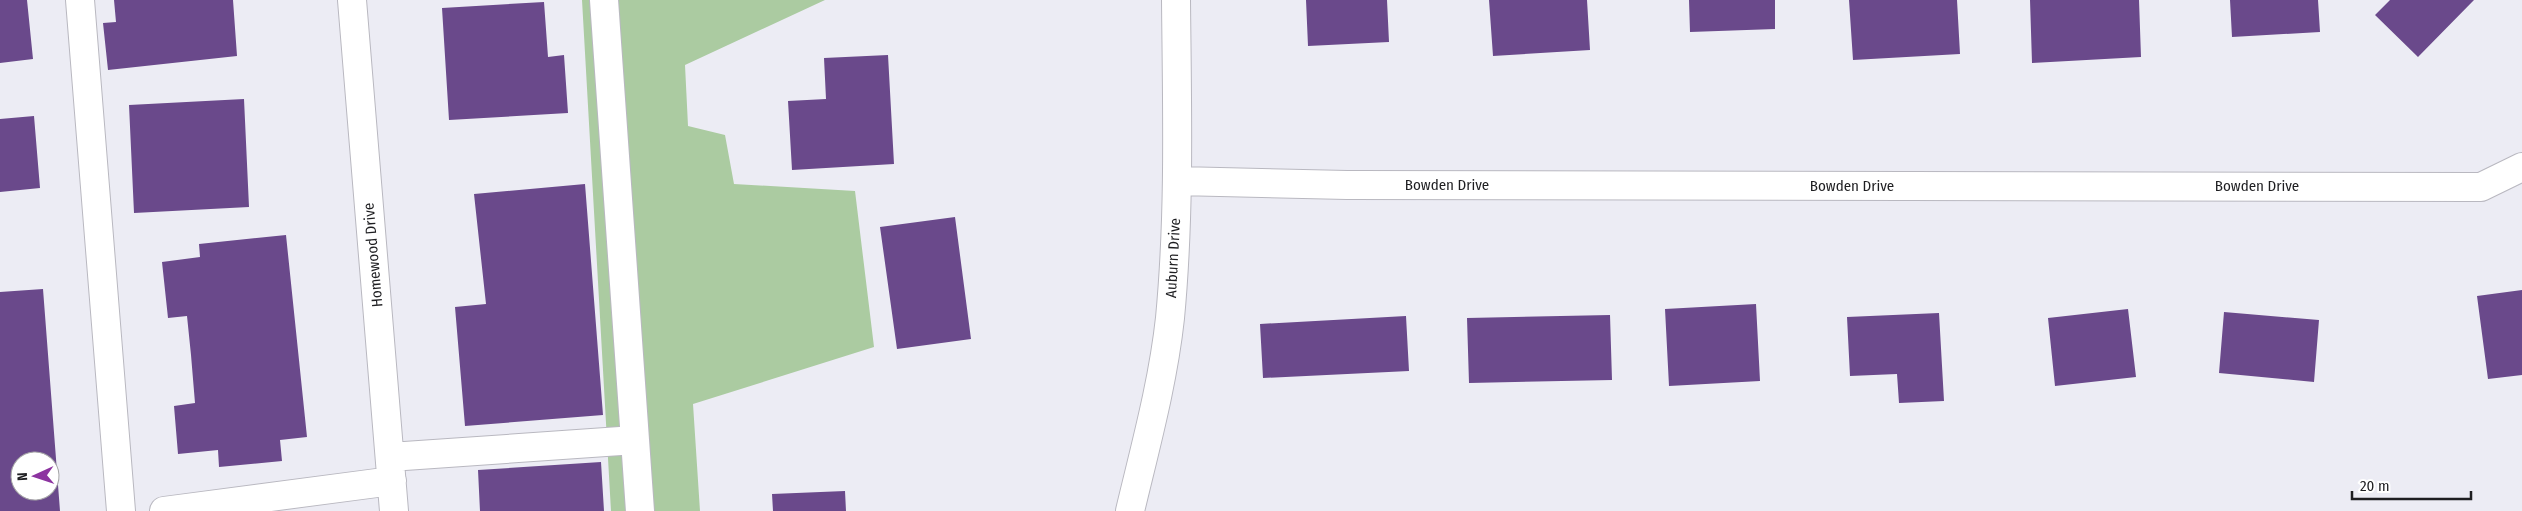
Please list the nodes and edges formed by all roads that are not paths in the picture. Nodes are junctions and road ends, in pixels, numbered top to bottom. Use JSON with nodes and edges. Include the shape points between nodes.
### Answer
{"nodes":[{"id":1,"x":80,"y":0,"type":"edge"},
{"id":2,"x":352,"y":0,"type":"edge"},
{"id":3,"x":604,"y":0,"type":"edge"},
{"id":4,"x":1176,"y":0,"type":"edge"},
{"id":5,"x":2522,"y":167,"type":"edge"},
{"id":6,"x":1178,"y":181,"type":"junction"},
{"id":7,"x":634,"y":440,"type":"junction"},
{"id":8,"x":391,"y":469,"type":"junction"},
{"id":9,"x":121,"y":511,"type":"edge"},
{"id":10,"x":164,"y":511,"type":"edge"},
{"id":11,"x":394,"y":511,"type":"edge"},
{"id":12,"x":640,"y":511,"type":"edge"},
{"id":13,"x":1130,"y":511,"type":"edge"}],
"edges":[{"from":1,"to":9,"type":"street"},
{"from":2,"to":8,"type":"street","name":"Homewood Drive"},
{"from":3,"to":7,"type":"street"},
{"from":4,"to":6,"type":"street","name":"Auburn Drive"},
{"from":5,"to":6,"type":"street","name":"Bowden Drive","via":[[2481,186],[1347,185]]},
{"from":6,"to":13,"type":"street","name":"Auburn Drive","via":[[1170,319],[1150,431]]},
{"from":7,"to":8,"type":"street"},
{"from":7,"to":12,"type":"street"},
{"from":8,"to":10,"type":"street"},
{"from":8,"to":11,"type":"street","name":"Homewood Drive"}]}
